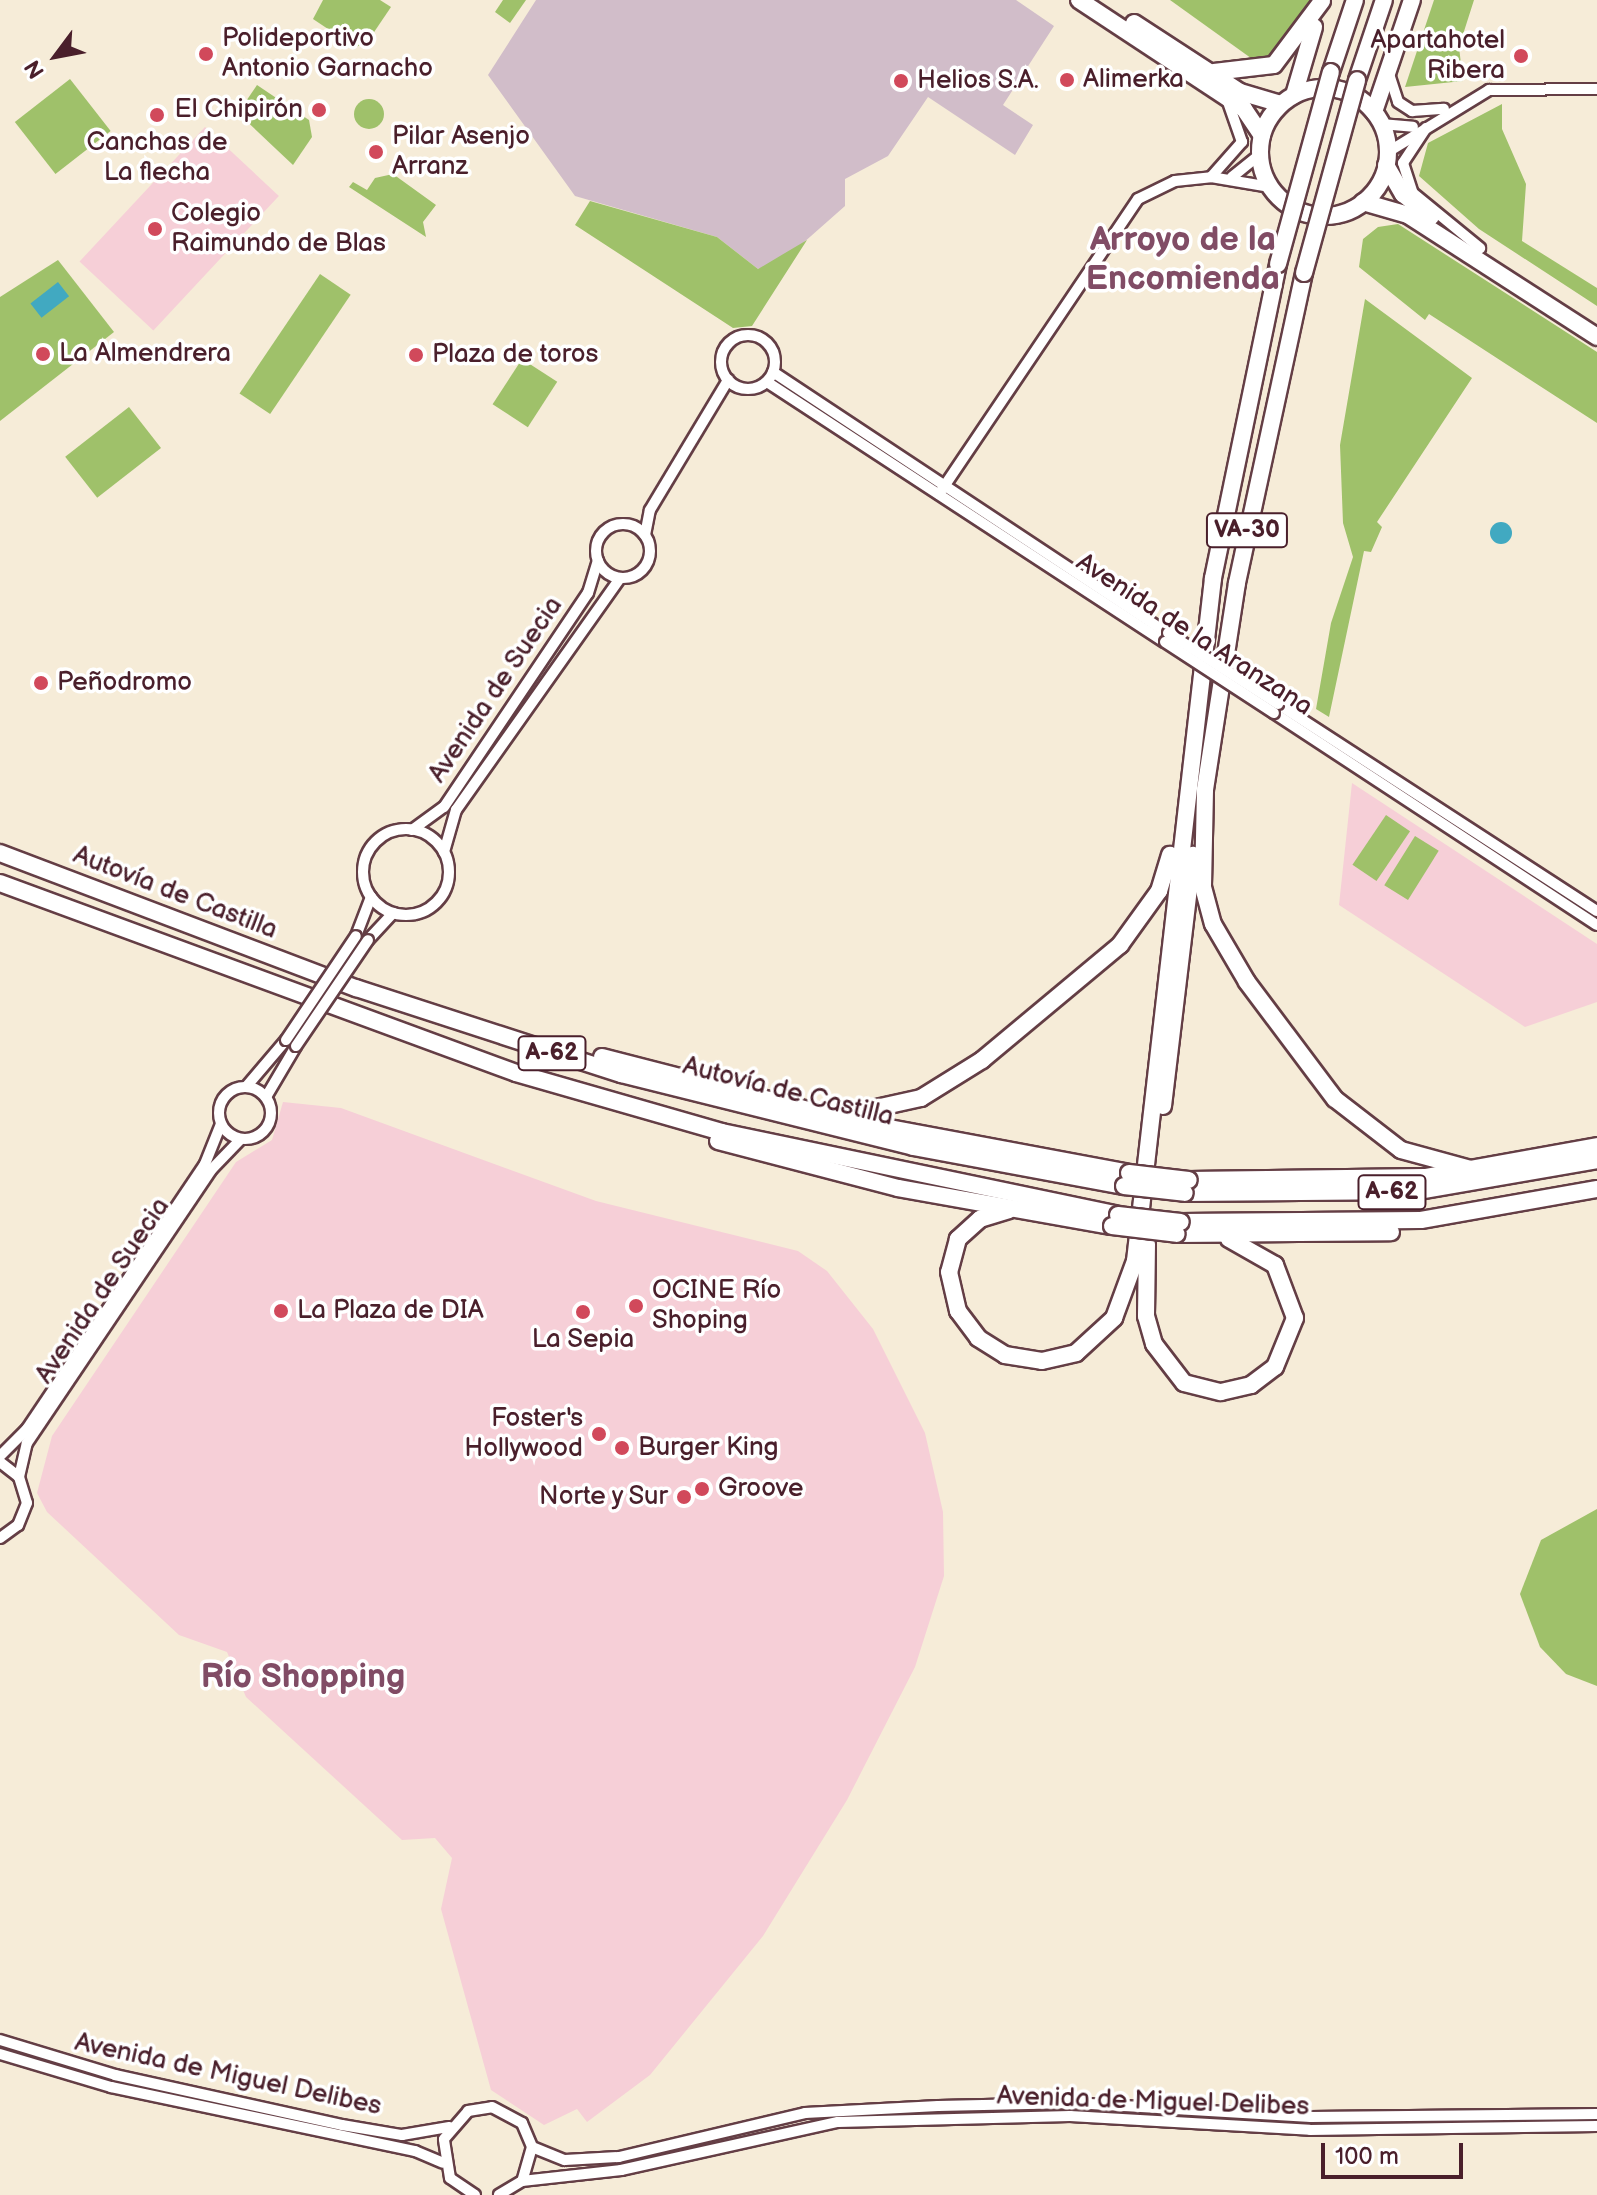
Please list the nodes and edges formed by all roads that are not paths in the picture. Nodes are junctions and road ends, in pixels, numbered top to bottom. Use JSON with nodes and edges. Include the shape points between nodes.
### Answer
{"nodes":[{"id":1,"x":1079,"y":0,"type":"edge"},
{"id":2,"x":1098,"y":0,"type":"edge"},
{"id":3,"x":1355,"y":0,"type":"edge"},
{"id":4,"x":1384,"y":0,"type":"edge"},
{"id":5,"x":1412,"y":0,"type":"edge"},
{"id":6,"x":1322,"y":1,"type":"edge"},
{"id":7,"x":1391,"y":60,"type":"junction"},
{"id":8,"x":1208,"y":71,"type":"junction"},
{"id":9,"x":1597,"y":89,"type":"edge"},
{"id":10,"x":1225,"y":96,"type":"junction"},
{"id":11,"x":1288,"y":99,"type":"junction"},
{"id":12,"x":1445,"y":112,"type":"junction"},
{"id":13,"x":1377,"y":118,"type":"junction"},
{"id":14,"x":1423,"y":125,"type":"junction"},
{"id":15,"x":1262,"y":136,"type":"junction"},
{"id":16,"x":1260,"y":154,"type":"junction"},
{"id":17,"x":1387,"y":158,"type":"junction"},
{"id":18,"x":1211,"y":177,"type":"junction"},
{"id":19,"x":1232,"y":177,"type":"junction"},
{"id":20,"x":1270,"y":187,"type":"junction"},
{"id":21,"x":1363,"y":202,"type":"junction"},
{"id":22,"x":1480,"y":248,"type":"junction"},
{"id":23,"x":1597,"y":324,"type":"edge"},
{"id":24,"x":1597,"y":337,"type":"edge"},
{"id":25,"x":770,"y":377,"type":"junction"},
{"id":26,"x":728,"y":380,"type":"junction"},
{"id":27,"x":738,"y":387,"type":"junction"},
{"id":28,"x":723,"y":399,"type":"junction"},
{"id":29,"x":942,"y":490,"type":"junction"},
{"id":30,"x":650,"y":510,"type":"junction"},
{"id":31,"x":628,"y":524,"type":"junction"},
{"id":32,"x":645,"y":535,"type":"junction"},
{"id":33,"x":598,"y":561,"type":"junction"},
{"id":34,"x":620,"y":578,"type":"junction"},
{"id":35,"x":1276,"y":708,"type":"junction"},
{"id":36,"x":1188,"y":759,"type":"junction"},
{"id":37,"x":1205,"y":790,"type":"junction"},
{"id":38,"x":412,"y":830,"type":"junction"},
{"id":39,"x":444,"y":852,"type":"junction"},
{"id":40,"x":0,"y":853,"type":"edge"},
{"id":41,"x":0,"y":883,"type":"edge"},
{"id":42,"x":371,"y":897,"type":"junction"},
{"id":43,"x":1597,"y":911,"type":"edge"},
{"id":44,"x":393,"y":913,"type":"junction"},
{"id":45,"x":1597,"y":925,"type":"edge"},
{"id":46,"x":356,"y":988,"type":"junction"},
{"id":47,"x":291,"y":1043,"type":"junction"},
{"id":48,"x":516,"y":1073,"type":"junction"},
{"id":49,"x":246,"y":1087,"type":"junction"},
{"id":50,"x":266,"y":1097,"type":"junction"},
{"id":51,"x":835,"y":1117,"type":"junction"},
{"id":52,"x":221,"y":1124,"type":"junction"},
{"id":53,"x":240,"y":1140,"type":"junction"},
{"id":54,"x":1597,"y":1146,"type":"edge"},
{"id":55,"x":1597,"y":1160,"type":"edge"},
{"id":56,"x":1471,"y":1169,"type":"junction"},
{"id":57,"x":1126,"y":1180,"type":"junction"},
{"id":58,"x":1187,"y":1186,"type":"junction"},
{"id":59,"x":1597,"y":1189,"type":"edge"},
{"id":60,"x":1549,"y":1200,"type":"junction"},
{"id":61,"x":1009,"y":1210,"type":"junction"},
{"id":62,"x":1115,"y":1221,"type":"junction"},
{"id":63,"x":1179,"y":1228,"type":"junction"},
{"id":64,"x":1229,"y":1239,"type":"junction"},
{"id":65,"x":0,"y":1456,"type":"edge"},
{"id":66,"x":0,"y":1462,"type":"edge"},
{"id":67,"x":19,"y":1477,"type":"junction"},
{"id":68,"x":0,"y":1538,"type":"edge"},
{"id":69,"x":0,"y":2040,"type":"edge"},
{"id":70,"x":0,"y":2054,"type":"edge"},
{"id":71,"x":1597,"y":2114,"type":"edge"},
{"id":72,"x":1597,"y":2126,"type":"edge"},
{"id":73,"x":449,"y":2127,"type":"junction"},
{"id":74,"x":532,"y":2147,"type":"junction"},
{"id":75,"x":443,"y":2163,"type":"junction"},
{"id":76,"x":522,"y":2181,"type":"junction"},
{"id":77,"x":475,"y":2195,"type":"edge"},
{"id":78,"x":499,"y":2195,"type":"edge"}],
"edges":[{"from":1,"to":10,"type":"highway"},
{"from":2,"to":8,"type":"highway"},
{"from":3,"to":36,"type":"highway","number":"VA-30","bridge":true,"via":[[1278,264],[1229,486]]},
{"from":4,"to":37,"type":"highway","number":"VA-30","bridge":true,"via":[[1304,273],[1253,493]]},
{"from":5,"to":7,"type":"highway"},
{"from":6,"to":8,"type":"highway","via":[[1274,65],[1234,75]]},
{"from":6,"to":11,"type":"highway"},
{"from":7,"to":12,"type":"street","via":[[1398,102],[1412,111]]},
{"from":7,"to":13,"type":"highway"},
{"from":8,"to":11,"type":"highway","via":[[1259,101]]},
{"from":9,"to":12,"type":"street","via":[[1489,90]]},
{"from":10,"to":15,"type":"highway"},
{"from":10,"to":18,"type":"street","via":[[1242,142]]},
{"from":11,"to":13,"type":"highway","via":[[1328,88]]},
{"from":11,"to":15,"type":"highway"},
{"from":12,"to":14,"type":"street"},
{"from":12,"to":22,"type":"street","via":[[1407,148],[1407,180],[1413,193]]},
{"from":13,"to":14,"type":"street","via":[[1394,131]]},
{"from":13,"to":17,"type":"highway"},
{"from":14,"to":17,"type":"street"},
{"from":15,"to":16,"type":"highway"},
{"from":16,"to":19,"type":"street"},
{"from":16,"to":20,"type":"highway"},
{"from":17,"to":21,"type":"highway"},
{"from":17,"to":22,"type":"highway","via":[[1418,209]]},
{"from":18,"to":19,"type":"street"},
{"from":18,"to":29,"type":"street","via":[[1158,187],[1125,212]]},
{"from":19,"to":20,"type":"street"},
{"from":20,"to":21,"type":"highway","via":[[1293,207],[1323,216]]},
{"from":21,"to":24,"type":"highway","via":[[1408,215]]},
{"from":22,"to":23,"type":"highway"},
{"from":25,"to":26,"type":"street","via":[[768,343],[744,335],[723,352]]},
{"from":25,"to":27,"type":"street"},
{"from":25,"to":29,"type":"street","name":"Avenida de la Aranzana"},
{"from":26,"to":27,"type":"street"},
{"from":26,"to":28,"type":"street"},
{"from":27,"to":28,"type":"street"},
{"from":28,"to":30,"type":"street"},
{"from":29,"to":35,"type":"street","name":"Avenida de la Aranzana","bridge":true},
{"from":30,"to":31,"type":"street"},
{"from":30,"to":32,"type":"street"},
{"from":31,"to":32,"type":"street"},
{"from":31,"to":33,"type":"street","via":[[600,536]]},
{"from":32,"to":34,"type":"street","via":[[646,565]]},
{"from":33,"to":34,"type":"street"},
{"from":33,"to":38,"type":"street","name":"Avenida de Suecia","via":[[588,593],[444,807]]},
{"from":34,"to":39,"type":"street","name":"Avenida de Suecia","via":[[456,810]]},
{"from":35,"to":43,"type":"street","name":"Avenida de la Aranzana"},
{"from":35,"to":45,"type":"street","name":"Avenida de la Aranzana"},
{"from":36,"to":51,"type":"highway","via":[[1167,871],[1120,945],[945,1085],[881,1111]]},
{"from":36,"to":61,"type":"highway","via":[[1135,1261],[1114,1318],[1076,1353],[1042,1361],[1005,1355],[978,1338],[958,1311],[949,1272],[958,1239],[980,1219]]},
{"from":37,"to":56,"type":"highway","via":[[1205,897],[1247,982],[1354,1118],[1401,1150]]},
{"from":37,"to":64,"type":"highway","via":[[1144,1284],[1146,1316],[1162,1361],[1184,1383],[1221,1392],[1251,1385],[1275,1367],[1295,1318],[1275,1265]]},
{"from":38,"to":39,"type":"street"},
{"from":38,"to":42,"type":"street","via":[[388,833],[370,850],[363,873]]},
{"from":39,"to":44,"type":"street","via":[[449,874],[443,895],[426,911]]},
{"from":40,"to":46,"type":"highway","name":"Autovía de Castilla","number":"A-62"},
{"from":41,"to":48,"type":"highway","name":"Autovía de Castilla","number":"A-62"},
{"from":42,"to":44,"type":"street"},
{"from":42,"to":47,"type":"street","bridge":true,"via":[[356,936]]},
{"from":44,"to":47,"type":"street","bridge":true},
{"from":46,"to":51,"type":"highway"},
{"from":46,"to":57,"type":"highway","name":"Autovía de Castilla","number":"A-62","via":[[734,1106]]},
{"from":47,"to":49,"type":"street"},
{"from":47,"to":50,"type":"street"},
{"from":48,"to":61,"type":"highway","via":[[733,1146]]},
{"from":48,"to":62,"type":"highway","name":"Autovía de Castilla","number":"A-62","via":[[782,1146]]},
{"from":49,"to":50,"type":"street"},
{"from":49,"to":52,"type":"street","via":[[223,1098]]},
{"from":50,"to":53,"type":"street","via":[[267,1128]]},
{"from":51,"to":57,"type":"highway"},
{"from":52,"to":53,"type":"street"},
{"from":52,"to":65,"type":"street","name":"Avenida de Suecia","via":[[205,1164],[27,1429]]},
{"from":53,"to":67,"type":"street","name":"Avenida de Suecia","via":[[212,1169],[27,1443]]},
{"from":54,"to":56,"type":"highway"},
{"from":55,"to":58,"type":"highway","name":"Autovía de Castilla","number":"A-62","via":[[1418,1191]]},
{"from":56,"to":58,"type":"highway","via":[[1344,1182]]},
{"from":57,"to":58,"type":"highway","name":"Autovía de Castilla","number":"A-62","bridge":true},
{"from":59,"to":60,"type":"highway","name":"Autovía de Castilla","number":"A-62"},
{"from":60,"to":63,"type":"highway","name":"Autovía de Castilla","number":"A-62","via":[[1350,1225]]},
{"from":60,"to":64,"type":"highway","via":[[1460,1224]]},
{"from":61,"to":62,"type":"highway"},
{"from":62,"to":63,"type":"highway","name":"Autovía de Castilla","number":"A-62","bridge":true},
{"from":63,"to":64,"type":"highway"},
{"from":66,"to":67,"type":"street"},
{"from":67,"to":68,"type":"street","via":[[24,1515]]},
{"from":69,"to":73,"type":"street","name":"Avenida de Miguel Delibes","via":[[115,2075],[342,2125],[402,2135]]},
{"from":70,"to":75,"type":"street","name":"Avenida de Miguel Delibes","via":[[111,2087],[415,2151]]},
{"from":71,"to":74,"type":"street","name":"Avenida de Miguel Delibes","via":[[1326,2118],[1073,2103],[923,2107],[805,2113],[619,2157],[565,2160]]},
{"from":72,"to":76,"type":"street","name":"Avenida de Miguel Delibes","via":[[1295,2130],[1070,2116],[838,2122],[621,2170]]},
{"from":73,"to":74,"type":"street","name":"Avenida de Miguel Delibes","via":[[468,2111],[492,2107],[522,2123]]},
{"from":73,"to":75,"type":"street"},
{"from":74,"to":76,"type":"street"},
{"from":75,"to":77,"type":"street","via":[[450,2178]]},
{"from":76,"to":78,"type":"street"}]}
